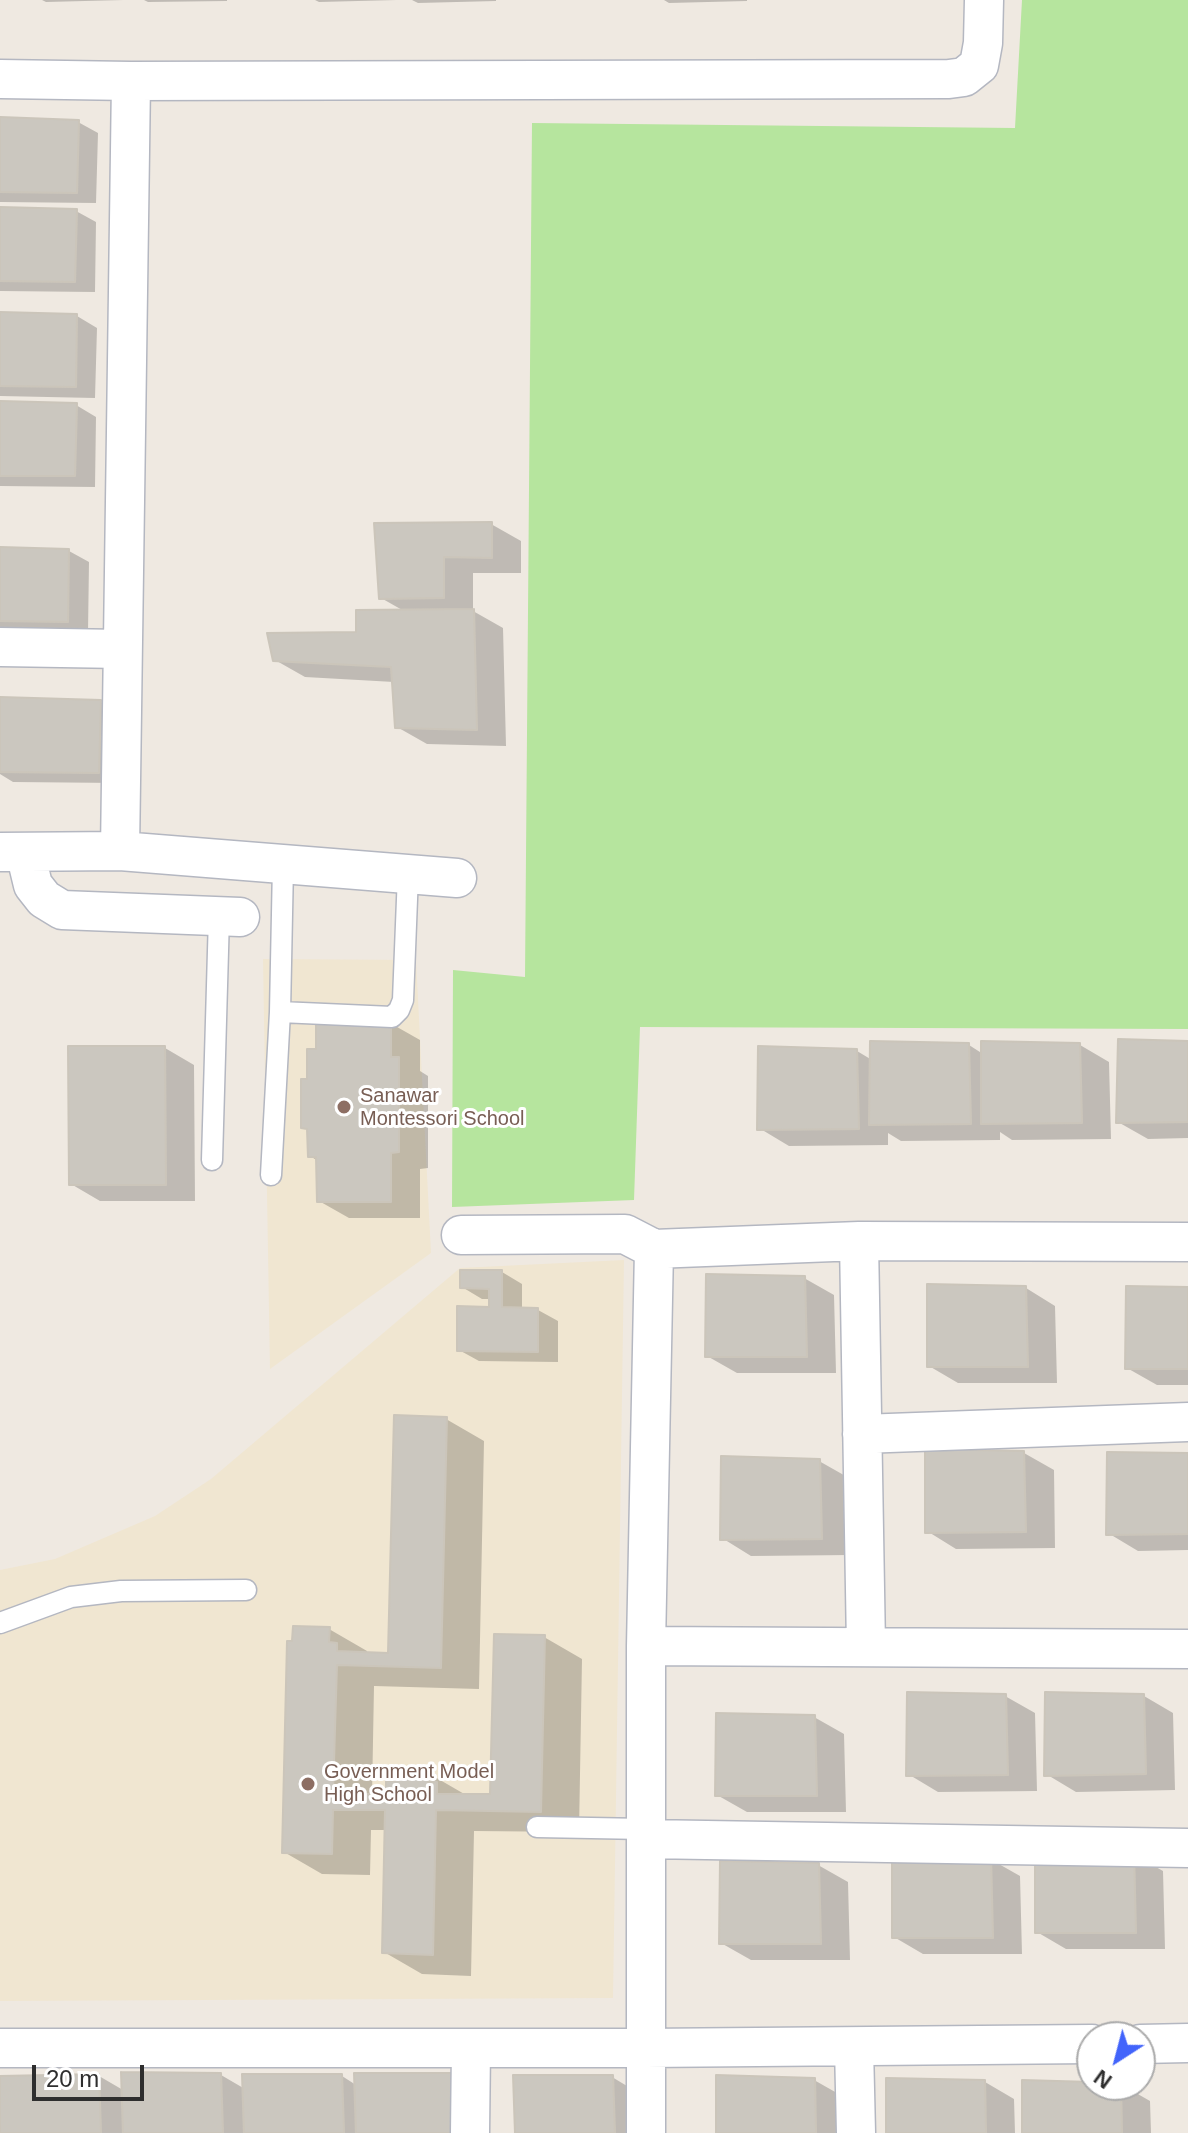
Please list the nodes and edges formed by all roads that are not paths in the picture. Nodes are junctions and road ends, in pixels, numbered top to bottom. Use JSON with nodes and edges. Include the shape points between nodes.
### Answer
{"nodes":[{"id":1,"x":984,"y":0,"type":"edge"},
{"id":2,"x":0,"y":79,"type":"edge"},
{"id":3,"x":131,"y":81,"type":"junction"},
{"id":4,"x":0,"y":647,"type":"edge"},
{"id":5,"x":122,"y":649,"type":"junction"},
{"id":6,"x":120,"y":851,"type":"junction"},
{"id":7,"x":12,"y":852,"type":"edge"},
{"id":8,"x":283,"y":865,"type":"junction"},
{"id":9,"x":408,"y":874,"type":"junction"},
{"id":10,"x":457,"y":878,"type":"dead end"},
{"id":11,"x":229,"y":916,"type":"joint"},
{"id":12,"x":280,"y":1012,"type":"junction"},
{"id":13,"x":212,"y":1160,"type":"dead end"},
{"id":14,"x":271,"y":1175,"type":"dead end"},
{"id":15,"x":461,"y":1235,"type":"dead end"},
{"id":16,"x":859,"y":1241,"type":"junction"},
{"id":17,"x":1188,"y":1242,"type":"edge"},
{"id":18,"x":654,"y":1249,"type":"junction"},
{"id":19,"x":1188,"y":1422,"type":"edge"},
{"id":20,"x":862,"y":1434,"type":"junction"},
{"id":21,"x":246,"y":1590,"type":"dead end"},
{"id":22,"x":0,"y":1623,"type":"edge"},
{"id":23,"x":646,"y":1646,"type":"junction"},
{"id":24,"x":866,"y":1647,"type":"junction"},
{"id":25,"x":1188,"y":1649,"type":"edge"},
{"id":26,"x":537,"y":1827,"type":"dead end"},
{"id":27,"x":646,"y":1834,"type":"junction"},
{"id":28,"x":1188,"y":1848,"type":"edge"},
{"id":29,"x":1188,"y":2043,"type":"edge"},
{"id":30,"x":1076,"y":2044,"type":"edge"},
{"id":31,"x":1156,"y":2044,"type":"edge"},
{"id":32,"x":854,"y":2047,"type":"junction"},
{"id":33,"x":0,"y":2048,"type":"edge"},
{"id":34,"x":471,"y":2048,"type":"junction"},
{"id":35,"x":646,"y":2048,"type":"junction"},
{"id":36,"x":470,"y":2133,"type":"edge"},
{"id":37,"x":646,"y":2133,"type":"edge"},
{"id":38,"x":856,"y":2133,"type":"edge"}],
"edges":[{"from":1,"to":3,"type":"street","via":[[979,65],[964,77],[949,79]]},
{"from":2,"to":3,"type":"street"},
{"from":3,"to":5,"type":"street"},
{"from":4,"to":5,"type":"street"},
{"from":5,"to":6,"type":"street"},
{"from":6,"to":7,"type":"street"},
{"from":6,"to":8,"type":"street"},
{"from":7,"to":11,"type":"street","via":[[44,899],[62,910]]},
{"from":8,"to":9,"type":"street"},
{"from":8,"to":12,"type":"lane"},
{"from":9,"to":10,"type":"street"},
{"from":9,"to":12,"type":"lane","via":[[399,1010],[392,1017]]},
{"from":11,"to":13,"type":"lane"},
{"from":12,"to":14,"type":"lane"},
{"from":15,"to":18,"type":"street","via":[[625,1234]]},
{"from":16,"to":17,"type":"street"},
{"from":16,"to":18,"type":"street"},
{"from":16,"to":20,"type":"street"},
{"from":18,"to":23,"type":"street"},
{"from":19,"to":20,"type":"street"},
{"from":20,"to":24,"type":"street"},
{"from":21,"to":22,"type":"lane","via":[[71,1597]]},
{"from":23,"to":24,"type":"street"},
{"from":23,"to":27,"type":"street"},
{"from":24,"to":25,"type":"street"},
{"from":26,"to":27,"type":"lane"},
{"from":27,"to":28,"type":"street"},
{"from":27,"to":35,"type":"street"},
{"from":29,"to":31,"type":"street"},
{"from":30,"to":32,"type":"street"},
{"from":32,"to":35,"type":"street"},
{"from":32,"to":38,"type":"street"},
{"from":33,"to":34,"type":"street"},
{"from":34,"to":35,"type":"street"},
{"from":34,"to":36,"type":"street"},
{"from":35,"to":37,"type":"street"}]}
